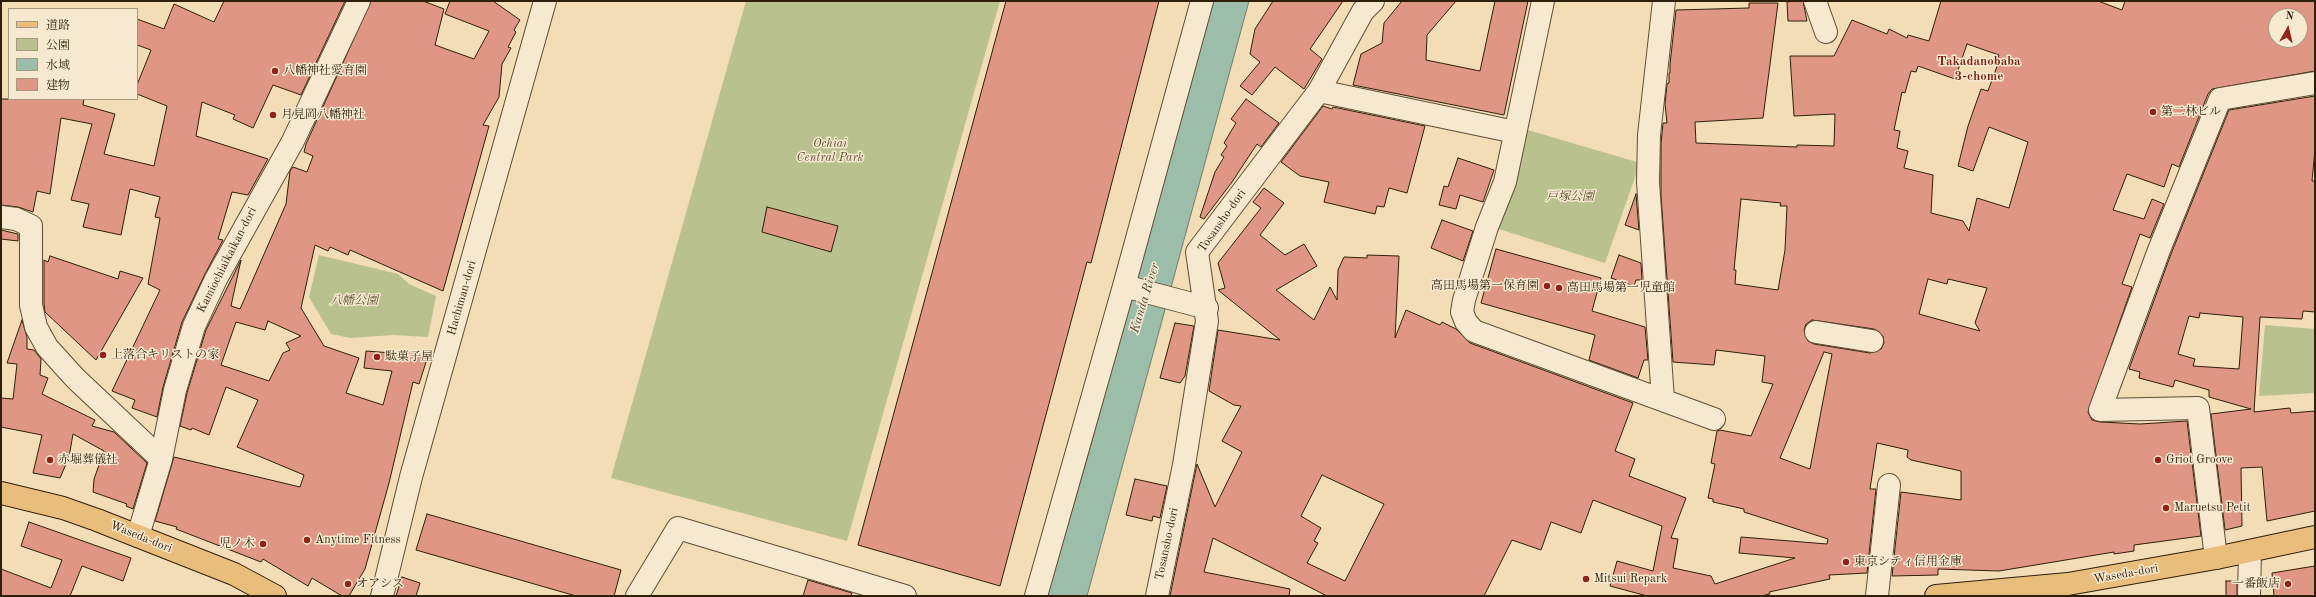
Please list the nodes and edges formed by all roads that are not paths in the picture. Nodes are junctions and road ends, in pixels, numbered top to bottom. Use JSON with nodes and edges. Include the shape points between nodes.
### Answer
{"nodes":[{"id":1,"x":359,"y":1,"type":"edge"},
{"id":2,"x":545,"y":1,"type":"edge"},
{"id":3,"x":1202,"y":1,"type":"edge"},
{"id":4,"x":1373,"y":1,"type":"edge"},
{"id":5,"x":1543,"y":1,"type":"edge"},
{"id":6,"x":1664,"y":1,"type":"edge"},
{"id":7,"x":1815,"y":1,"type":"edge"},
{"id":8,"x":1826,"y":32,"type":"dead end"},
{"id":9,"x":2315,"y":83,"type":"edge"},
{"id":10,"x":1319,"y":91,"type":"junction"},
{"id":11,"x":1515,"y":132,"type":"junction"},
{"id":12,"x":1,"y":217,"type":"edge"},
{"id":13,"x":1129,"y":288,"type":"junction"},
{"id":14,"x":1206,"y":308,"type":"junction"},
{"id":15,"x":1816,"y":332,"type":"dead end"},
{"id":16,"x":1872,"y":341,"type":"dead end"},
{"id":17,"x":1663,"y":400,"type":"junction"},
{"id":18,"x":1714,"y":419,"type":"dead end"},
{"id":19,"x":161,"y":459,"type":"junction"},
{"id":20,"x":1889,"y":485,"type":"dead end"},
{"id":21,"x":1,"y":493,"type":"edge"},
{"id":22,"x":138,"y":536,"type":"junction"},
{"id":23,"x":2315,"y":537,"type":"edge"},
{"id":24,"x":2250,"y":551,"type":"junction"},
{"id":25,"x":2216,"y":558,"type":"junction"},
{"id":26,"x":275,"y":596,"type":"edge"},
{"id":27,"x":382,"y":596,"type":"edge"},
{"id":28,"x":637,"y":596,"type":"edge"},
{"id":29,"x":905,"y":596,"type":"edge"},
{"id":30,"x":1036,"y":596,"type":"edge"},
{"id":31,"x":1157,"y":596,"type":"edge"},
{"id":32,"x":1877,"y":596,"type":"edge"},
{"id":33,"x":1936,"y":596,"type":"edge"},
{"id":34,"x":2249,"y":596,"type":"edge"}],
"edges":[{"from":1,"to":19,"type":"street","name":"Kamiochiaikaikan-dori","via":[[293,141],[216,279],[194,326],[175,390]]},
{"from":2,"to":27,"type":"street","name":"Hachiman-dori","via":[[411,477]]},
{"from":3,"to":13,"type":"street"},
{"from":4,"to":10,"type":"street","name":"Tosansho-dori","via":[[1363,11]]},
{"from":5,"to":11,"type":"street"},
{"from":6,"to":17,"type":"street","via":[[1649,135],[1648,182]]},
{"from":7,"to":8,"type":"street"},
{"from":9,"to":25,"type":"street","via":[[2220,98],[2156,257],[2100,410],[2198,408]]},
{"from":10,"to":11,"type":"street"},
{"from":10,"to":14,"type":"street","name":"Tosansho-dori","via":[[1197,252]]},
{"from":11,"to":17,"type":"street","via":[[1505,182],[1487,227],[1464,300],[1462,312],[1466,322],[1474,331]]},
{"from":12,"to":19,"type":"street","via":[[16,219],[31,226],[31,305],[36,327],[47,347],[74,378]]},
{"from":13,"to":14,"type":"street"},
{"from":13,"to":30,"type":"street"},
{"from":14,"to":31,"type":"street","name":"Tosansho-dori","via":[[1207,321],[1197,391]]},
{"from":15,"to":16,"type":"street"},
{"from":17,"to":18,"type":"street"},
{"from":19,"to":22,"type":"street","name":"Kamiochiaikaikan-dori"},
{"from":20,"to":32,"type":"street"},
{"from":21,"to":22,"type":"main road","name":"Waseda-dori","via":[[62,508]]},
{"from":22,"to":26,"type":"main road","name":"Waseda-dori","via":[[234,574]]},
{"from":23,"to":24,"type":"main road","name":"Waseda-dori"},
{"from":24,"to":25,"type":"main road","name":"Waseda-dori"},
{"from":24,"to":34,"type":"street"},
{"from":25,"to":33,"type":"main road","name":"Waseda-dori","via":[[2068,584]]},
{"from":28,"to":29,"type":"street","via":[[678,528]]}]}
